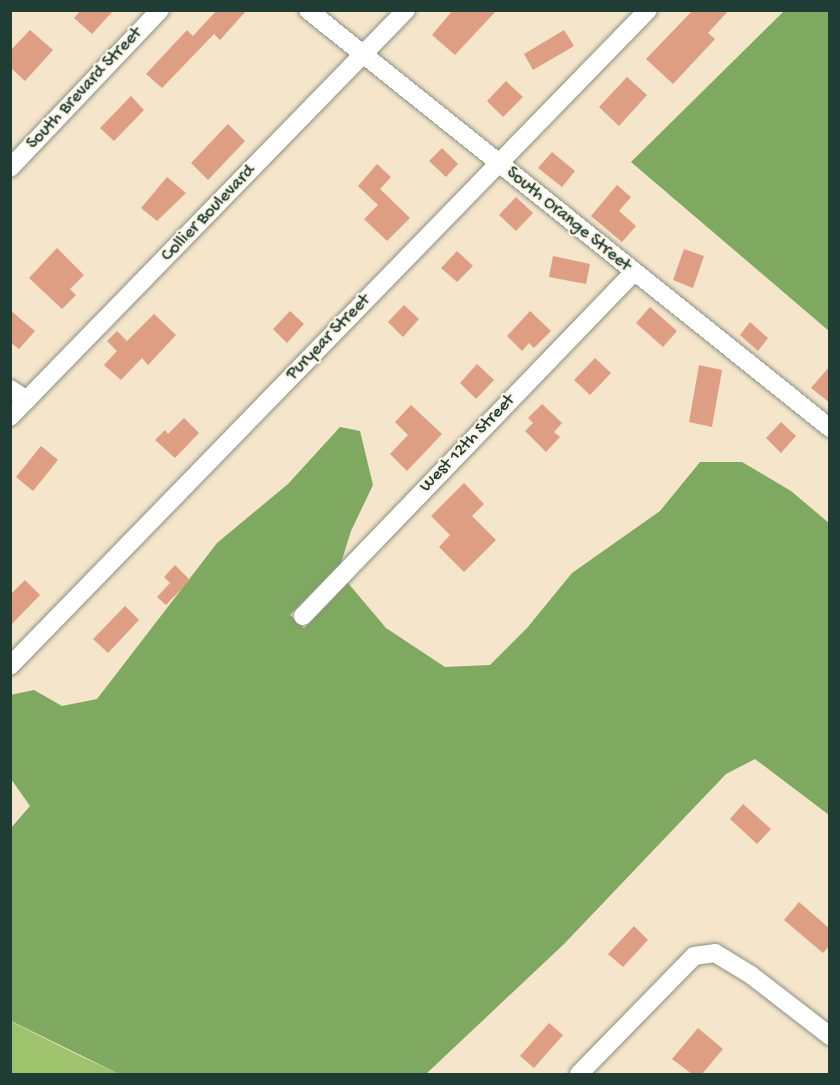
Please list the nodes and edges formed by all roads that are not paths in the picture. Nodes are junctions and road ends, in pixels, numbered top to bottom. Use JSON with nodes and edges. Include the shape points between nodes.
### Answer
{"nodes":[{"id":1,"x":160,"y":10,"type":"edge"},
{"id":2,"x":308,"y":10,"type":"edge"},
{"id":3,"x":406,"y":10,"type":"edge"},
{"id":4,"x":648,"y":10,"type":"edge"},
{"id":5,"x":362,"y":56,"type":"junction"},
{"id":6,"x":498,"y":165,"type":"junction"},
{"id":7,"x":10,"y":168,"type":"edge"},
{"id":8,"x":633,"y":273,"type":"junction"},
{"id":9,"x":10,"y":389,"type":"edge"},
{"id":10,"x":27,"y":400,"type":"junction"},
{"id":11,"x":10,"y":417,"type":"edge"},
{"id":12,"x":830,"y":428,"type":"edge"},
{"id":13,"x":303,"y":616,"type":"dead end"},
{"id":14,"x":10,"y":666,"type":"edge"},
{"id":15,"x":830,"y":1036,"type":"edge"},
{"id":16,"x":579,"y":1074,"type":"edge"}],
"edges":[{"from":1,"to":7,"type":"street","name":"South Brevard Street"},
{"from":2,"to":5,"type":"street","name":"South Orange Street"},
{"from":3,"to":5,"type":"street","name":"Collier Boulevard"},
{"from":4,"to":6,"type":"street","name":"Puryear Street"},
{"from":5,"to":6,"type":"street","name":"South Orange Street"},
{"from":5,"to":10,"type":"street","name":"Collier Boulevard"},
{"from":6,"to":8,"type":"street","name":"South Orange Street"},
{"from":6,"to":14,"type":"street","name":"Puryear Street"},
{"from":8,"to":12,"type":"street","name":"South Orange Street"},
{"from":8,"to":13,"type":"street","name":"West 12th Street"},
{"from":9,"to":10,"type":"street"},
{"from":10,"to":11,"type":"street","name":"Collier Boulevard"},
{"from":15,"to":16,"type":"street","via":[[751,975],[715,953],[694,956]]}]}
